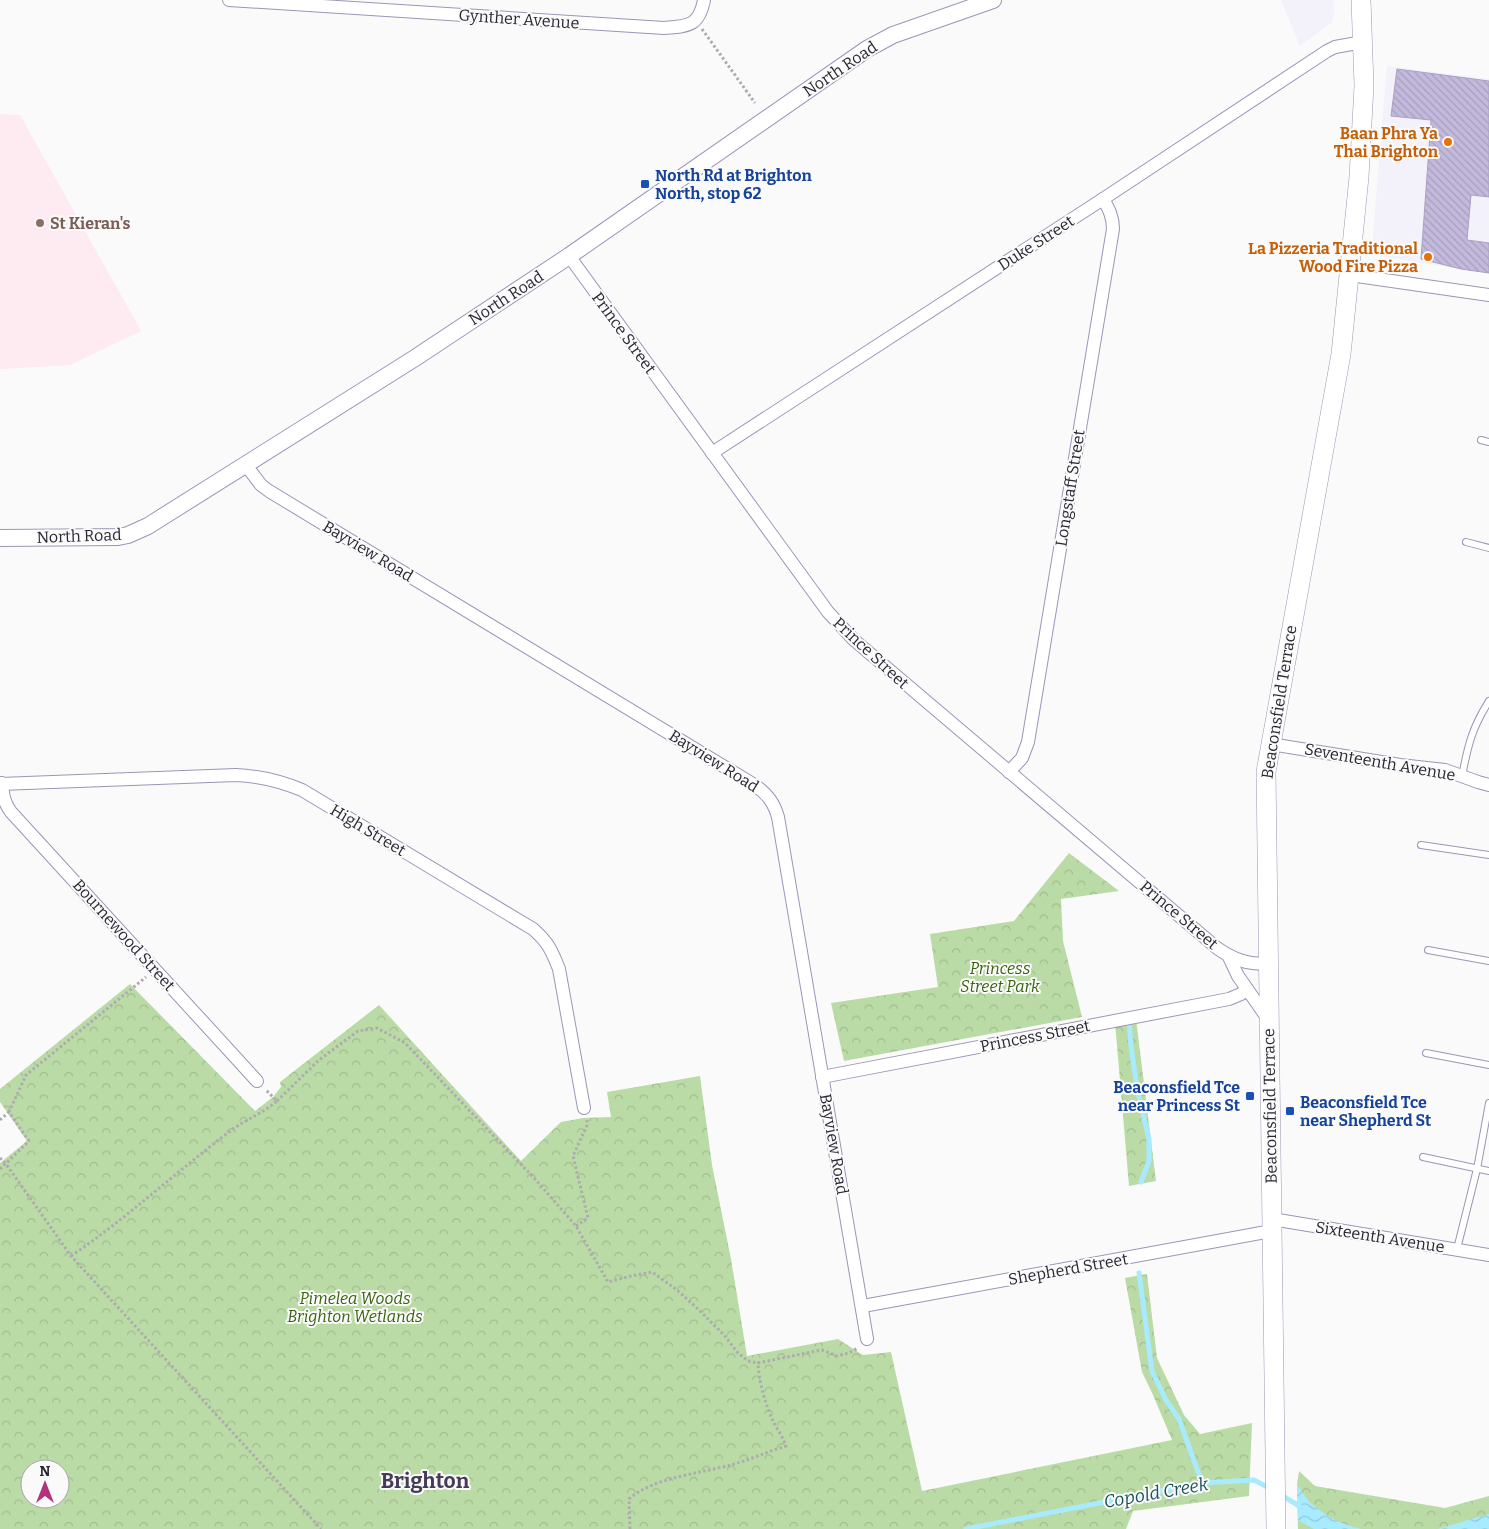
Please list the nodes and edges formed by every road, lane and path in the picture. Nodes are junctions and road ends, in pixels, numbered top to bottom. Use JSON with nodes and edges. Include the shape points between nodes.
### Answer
{"nodes":[{"id":1,"x":229,"y":0,"type":"edge"},
{"id":2,"x":704,"y":0,"type":"edge"},
{"id":3,"x":993,"y":0,"type":"edge"},
{"id":4,"x":1362,"y":0,"type":"edge"},
{"id":5,"x":696,"y":21,"type":"junction"},
{"id":6,"x":1363,"y":42,"type":"junction"},
{"id":7,"x":755,"y":103,"type":"dead end"},
{"id":8,"x":1103,"y":199,"type":"junction"},
{"id":9,"x":568,"y":256,"type":"junction"},
{"id":10,"x":1350,"y":275,"type":"junction"},
{"id":11,"x":1489,"y":295,"type":"edge"},
{"id":12,"x":1480,"y":440,"type":"dead end"},
{"id":13,"x":1489,"y":442,"type":"edge"},
{"id":14,"x":712,"y":453,"type":"junction"},
{"id":15,"x":245,"y":464,"type":"junction"},
{"id":16,"x":0,"y":538,"type":"edge"},
{"id":17,"x":1466,"y":542,"type":"dead end"},
{"id":18,"x":1489,"y":548,"type":"edge"},
{"id":19,"x":1489,"y":701,"type":"edge"},
{"id":20,"x":1270,"y":744,"type":"junction"},
{"id":21,"x":1009,"y":772,"type":"junction"},
{"id":22,"x":1462,"y":776,"type":"junction"},
{"id":23,"x":1,"y":784,"type":"edge"},
{"id":24,"x":1489,"y":784,"type":"edge"},
{"id":25,"x":1420,"y":845,"type":"dead end"},
{"id":26,"x":1489,"y":855,"type":"edge"},
{"id":27,"x":1428,"y":950,"type":"dead end"},
{"id":28,"x":1229,"y":957,"type":"junction"},
{"id":29,"x":1489,"y":961,"type":"edge"},
{"id":30,"x":1268,"y":964,"type":"junction"},
{"id":31,"x":155,"y":970,"type":"junction"},
{"id":32,"x":1247,"y":989,"type":"junction"},
{"id":33,"x":1268,"y":1019,"type":"junction"},
{"id":34,"x":1426,"y":1053,"type":"dead end"},
{"id":35,"x":1489,"y":1065,"type":"edge"},
{"id":36,"x":822,"y":1077,"type":"junction"},
{"id":37,"x":257,"y":1081,"type":"joint"},
{"id":38,"x":277,"y":1101,"type":"junction"},
{"id":39,"x":1489,"y":1103,"type":"edge"},
{"id":40,"x":584,"y":1108,"type":"joint"},
{"id":41,"x":9,"y":1112,"type":"junction"},
{"id":42,"x":0,"y":1120,"type":"edge"},
{"id":43,"x":1423,"y":1157,"type":"dead end"},
{"id":44,"x":0,"y":1158,"type":"edge"},
{"id":45,"x":6,"y":1164,"type":"junction"},
{"id":46,"x":0,"y":1169,"type":"edge"},
{"id":47,"x":1477,"y":1169,"type":"junction"},
{"id":48,"x":1489,"y":1171,"type":"edge"},
{"id":49,"x":1272,"y":1225,"type":"junction"},
{"id":50,"x":576,"y":1226,"type":"junction"},
{"id":51,"x":1457,"y":1249,"type":"junction"},
{"id":52,"x":1489,"y":1255,"type":"edge"},
{"id":53,"x":71,"y":1256,"type":"junction"},
{"id":54,"x":862,"y":1306,"type":"junction"},
{"id":55,"x":867,"y":1339,"type":"joint"},
{"id":56,"x":758,"y":1363,"type":"junction"},
{"id":57,"x":321,"y":1529,"type":"edge"},
{"id":58,"x":630,"y":1529,"type":"edge"},
{"id":59,"x":1276,"y":1529,"type":"edge"}],
"edges":[{"from":1,"to":5,"type":"street","name":"Gynther Avenue","via":[[664,28]]},
{"from":2,"to":5,"type":"street"},
{"from":3,"to":9,"type":"street","name":"North Road","via":[[894,35],[867,49]]},
{"from":4,"to":6,"type":"main road","name":"Beaconsfield Terrace"},
{"from":5,"to":7,"type":"path"},
{"from":6,"to":8,"type":"street","name":"Duke Street","via":[[1327,51]]},
{"from":6,"to":10,"type":"main road","name":"Beaconsfield Terrace","via":[[1359,177]]},
{"from":8,"to":14,"type":"street","name":"Duke Street"},
{"from":8,"to":21,"type":"street","name":"Longstaff Street","via":[[1111,213],[1113,229],[1028,742],[1022,758]]},
{"from":9,"to":14,"type":"street","name":"Prince Street"},
{"from":9,"to":15,"type":"street","name":"North Road","via":[[415,358]]},
{"from":10,"to":11,"type":"street"},
{"from":10,"to":20,"type":"main road","name":"Beaconsfield Terrace","via":[[1341,354]]},
{"from":12,"to":13,"type":"lane"},
{"from":14,"to":21,"type":"street","name":"Prince Street","via":[[828,612],[854,640]]},
{"from":15,"to":16,"type":"street","name":"North Road","via":[[148,526],[128,535]]},
{"from":15,"to":36,"type":"street","name":"Bayview Road","via":[[269,491],[766,793],[778,817]]},
{"from":17,"to":18,"type":"lane"},
{"from":19,"to":22,"type":"lane","via":[[1476,722],[1467,747]]},
{"from":20,"to":22,"type":"street","name":"Seventeenth Avenue","via":[[1445,770]]},
{"from":20,"to":30,"type":"main road","name":"Beaconsfield Terrace","via":[[1265,800]]},
{"from":21,"to":28,"type":"street","name":"Prince Street"},
{"from":22,"to":24,"type":"street","name":"Seventeenth Avenue"},
{"from":23,"to":31,"type":"street","name":"Bournewood Street","via":[[7,806]]},
{"from":23,"to":40,"type":"street","name":"High Street","via":[[236,774],[272,779],[302,790],[545,939],[559,969]]},
{"from":25,"to":26,"type":"lane"},
{"from":27,"to":29,"type":"lane"},
{"from":28,"to":30,"type":"street","name":"Prince Street","via":[[1252,964]]},
{"from":28,"to":32,"type":"street","name":"Prince Street"},
{"from":30,"to":33,"type":"main road","name":"Beaconsfield Terrace"},
{"from":31,"to":37,"type":"street","name":"Bournewood Street"},
{"from":31,"to":41,"type":"path","via":[[26,1074]]},
{"from":32,"to":33,"type":"street","name":"Prince Street"},
{"from":32,"to":36,"type":"street","name":"Princess Street","via":[[1229,999]]},
{"from":33,"to":49,"type":"main road","name":"Beaconsfield Terrace"},
{"from":34,"to":35,"type":"lane"},
{"from":36,"to":54,"type":"street","name":"Bayview Road"},
{"from":37,"to":38,"type":"path"},
{"from":38,"to":50,"type":"path","via":[[319,1060],[358,1031],[377,1028],[405,1043]]},
{"from":38,"to":53,"type":"path","via":[[231,1130]]},
{"from":39,"to":47,"type":"lane"},
{"from":40,"to":50,"type":"path","via":[[588,1125],[574,1156],[588,1218]]},
{"from":41,"to":42,"type":"path"},
{"from":41,"to":45,"type":"path","via":[[29,1141]]},
{"from":43,"to":47,"type":"lane"},
{"from":44,"to":45,"type":"path"},
{"from":45,"to":46,"type":"path"},
{"from":45,"to":53,"type":"path"},
{"from":47,"to":48,"type":"lane"},
{"from":47,"to":51,"type":"lane"},
{"from":49,"to":51,"type":"street","name":"Sixteenth Avenue"},
{"from":49,"to":54,"type":"street","name":"Shepherd Street"},
{"from":49,"to":59,"type":"main road","name":"Beaconsfield Terrace"},
{"from":50,"to":56,"type":"path","via":[[608,1282],[652,1272],[699,1310],[737,1352],[748,1361]]},
{"from":51,"to":52,"type":"street","name":"Sixteenth Avenue"},
{"from":53,"to":57,"type":"path"},
{"from":54,"to":55,"type":"street","name":"Bayview Road"},
{"from":55,"to":56,"type":"path","via":[[861,1347],[837,1356],[822,1350]]},
{"from":56,"to":58,"type":"path","via":[[758,1378],[786,1446],[639,1490],[629,1499]]}]}
